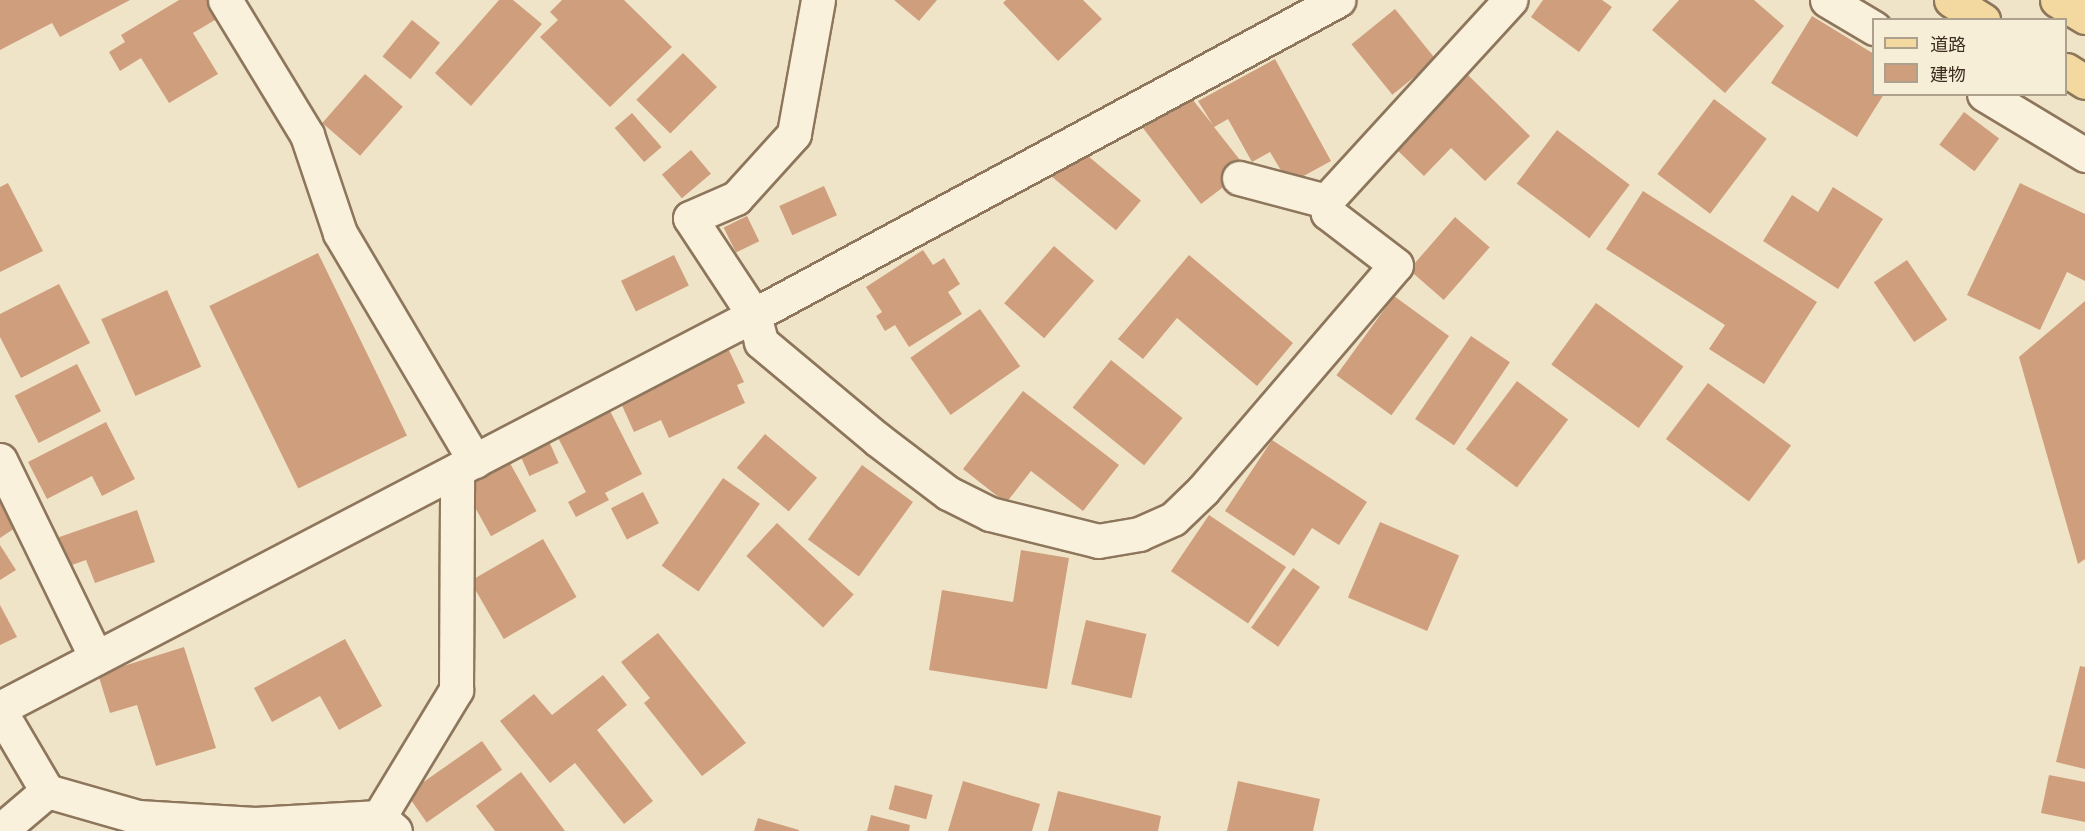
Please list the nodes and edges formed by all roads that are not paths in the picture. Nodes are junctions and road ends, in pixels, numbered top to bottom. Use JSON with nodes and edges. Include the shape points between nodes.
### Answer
{"nodes":[{"id":1,"x":225,"y":0,"type":"edge"},
{"id":2,"x":818,"y":0,"type":"edge"},
{"id":3,"x":1338,"y":0,"type":"edge"},
{"id":4,"x":1510,"y":0,"type":"edge"},
{"id":5,"x":1827,"y":0,"type":"edge"},
{"id":6,"x":1952,"y":0,"type":"edge"},
{"id":7,"x":2057,"y":0,"type":"edge"},
{"id":8,"x":2085,"y":17,"type":"edge"},
{"id":9,"x":1980,"y":18,"type":"edge"},
{"id":10,"x":1872,"y":27,"type":"edge"},
{"id":11,"x":2067,"y":71,"type":"edge"},
{"id":12,"x":2085,"y":82,"type":"edge"},
{"id":13,"x":1987,"y":96,"type":"edge"},
{"id":14,"x":2085,"y":155,"type":"edge"},
{"id":15,"x":1239,"y":178,"type":"dead end"},
{"id":16,"x":1326,"y":201,"type":"junction"},
{"id":17,"x":754,"y":315,"type":"junction"},
{"id":18,"x":0,"y":460,"type":"edge"},
{"id":19,"x":466,"y":465,"type":"junction"},
{"id":20,"x":96,"y":658,"type":"junction"},
{"id":21,"x":0,"y":710,"type":"edge"},
{"id":22,"x":48,"y":791,"type":"junction"},
{"id":23,"x":387,"y":824,"type":"edge"},
{"id":24,"x":0,"y":831,"type":"edge"}],
"edges":[{"from":1,"to":19,"type":"street","via":[[307,135],[340,233]]},
{"from":2,"to":17,"type":"street","via":[[794,134],[736,198],[690,218]]},
{"from":3,"to":17,"type":"street"},
{"from":4,"to":16,"type":"street"},
{"from":5,"to":10,"type":"street"},
{"from":6,"to":9,"type":"main road"},
{"from":7,"to":8,"type":"main road"},
{"from":11,"to":12,"type":"main road"},
{"from":13,"to":14,"type":"street"},
{"from":15,"to":16,"type":"street"},
{"from":16,"to":17,"type":"street","via":[[1328,213],[1396,265],[1203,490],[1173,519],[1139,534],[1098,541],[990,514],[948,493],[761,342]]},
{"from":17,"to":19,"type":"street"},
{"from":18,"to":20,"type":"street"},
{"from":19,"to":20,"type":"street"},
{"from":19,"to":23,"type":"street","via":[[456,690]]},
{"from":20,"to":21,"type":"street"},
{"from":21,"to":22,"type":"street"},
{"from":22,"to":23,"type":"street","via":[[138,817],[255,824]]},
{"from":22,"to":24,"type":"street"}]}
